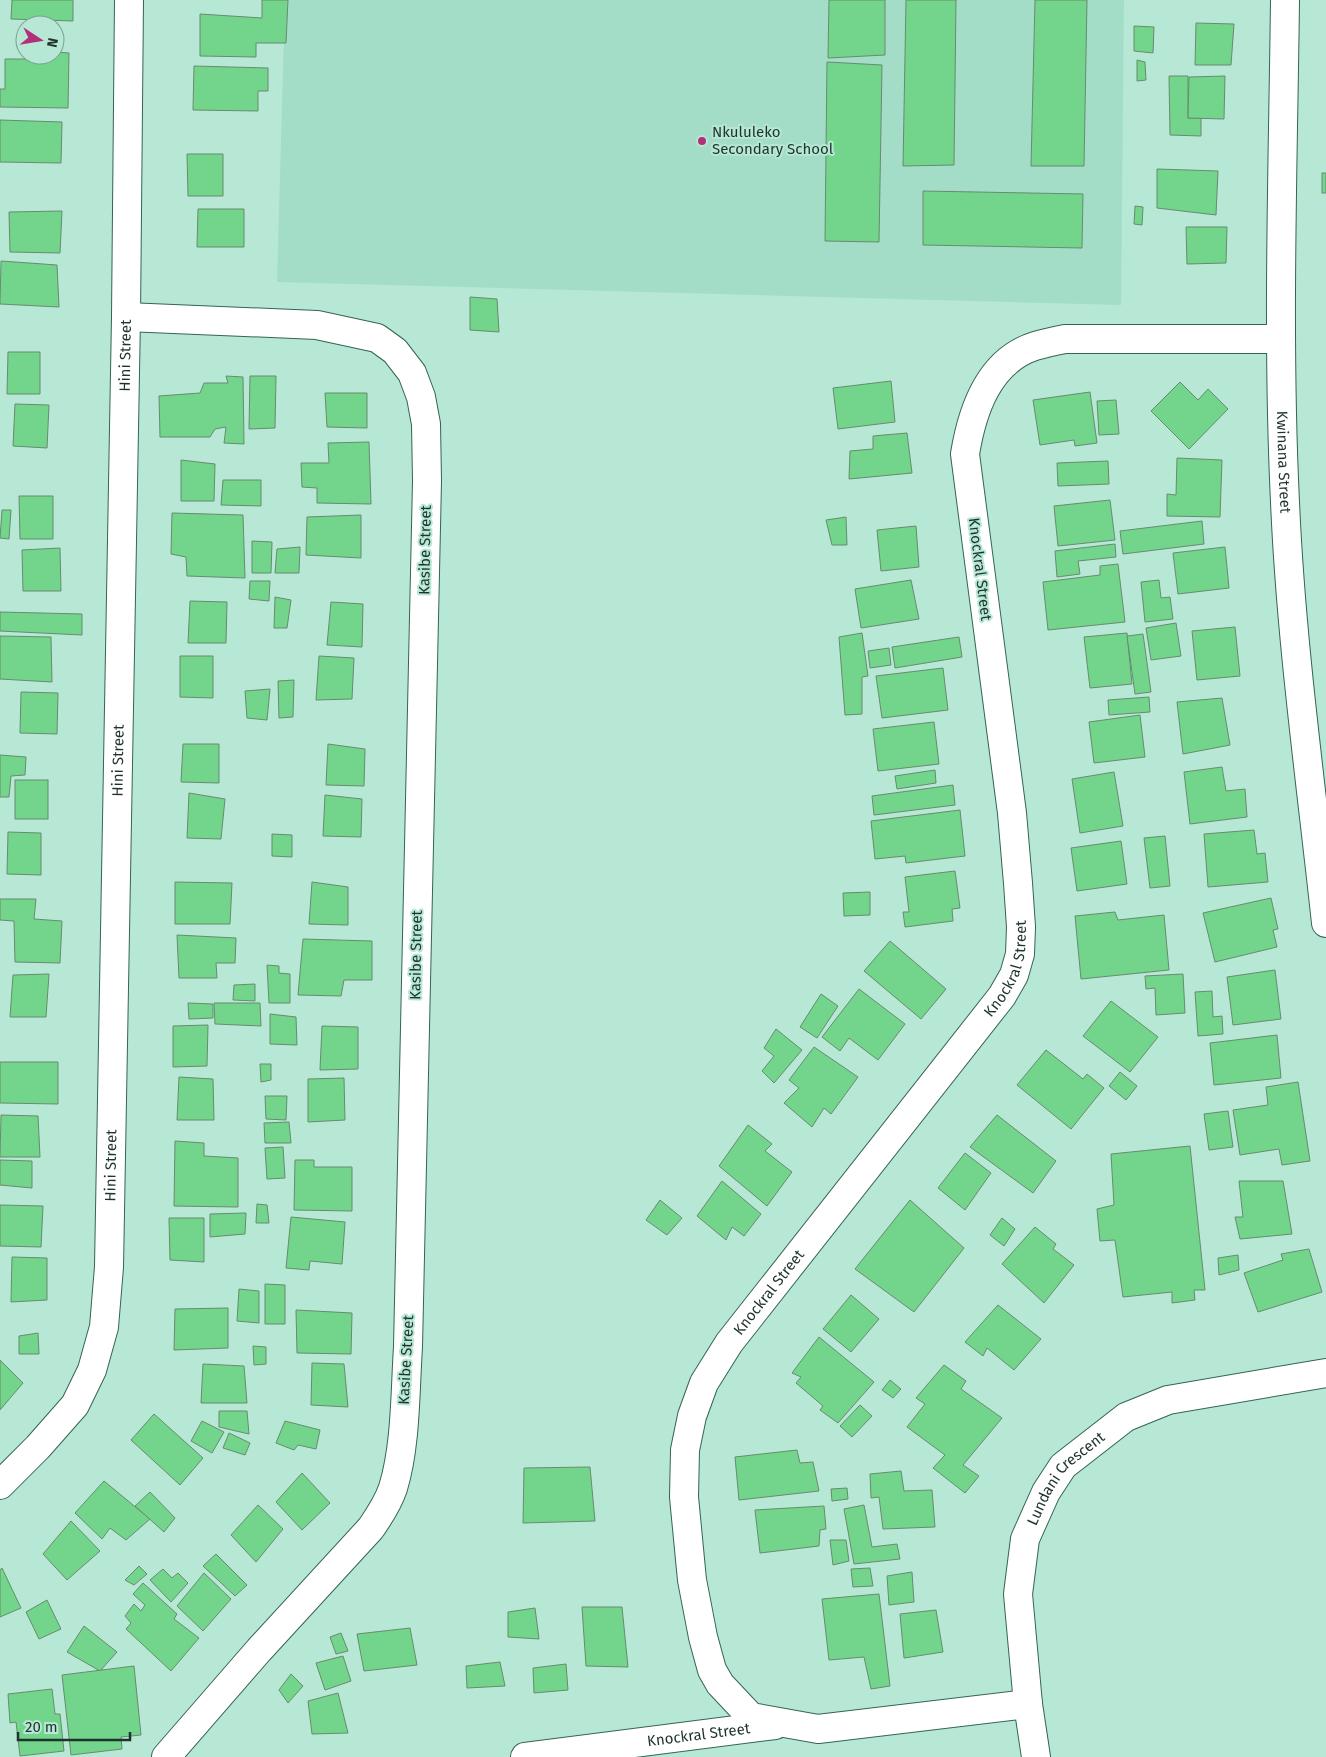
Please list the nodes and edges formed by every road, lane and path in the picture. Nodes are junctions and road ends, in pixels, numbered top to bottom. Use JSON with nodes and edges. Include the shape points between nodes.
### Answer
{"nodes":[{"id":1,"x":129,"y":0,"type":"edge"},
{"id":2,"x":1286,"y":0,"type":"edge"},
{"id":3,"x":126,"y":316,"type":"junction"},
{"id":4,"x":1281,"y":339,"type":"junction"},
{"id":5,"x":1326,"y":923,"type":"edge"},
{"id":6,"x":1326,"y":1373,"type":"edge"},
{"id":7,"x":0,"y":1484,"type":"edge"},
{"id":8,"x":1028,"y":1704,"type":"junction"},
{"id":9,"x":784,"y":1724,"type":"junction"},
{"id":10,"x":166,"y":1757,"type":"edge"},
{"id":11,"x":525,"y":1757,"type":"edge"},
{"id":12,"x":1036,"y":1757,"type":"edge"}],
"edges":[{"from":1,"to":3,"type":"street","name":"Hini Street"},
{"from":2,"to":4,"type":"street","name":"Kwinana Street"},
{"from":3,"to":7,"type":"street","name":"Hini Street","via":[[109,1267],[104,1327],[92,1370],[75,1405]]},
{"from":3,"to":10,"type":"street","name":"Kasibe Street","via":[[317,325],[377,338],[395,351],[412,373],[426,424],[408,1347],[393,1488],[371,1528]]},
{"from":4,"to":5,"type":"street","name":"Kwinana Street","via":[[1292,620]]},
{"from":4,"to":9,"type":"street","name":"Knockral Street","via":[[1065,339],[1033,346],[1010,360],[992,379],[978,403],[965,454],[1012,813],[1021,927],[1020,954],[1002,996],[729,1343],[704,1383],[692,1416],[685,1450],[684,1497],[692,1580],[712,1670],[720,1684],[751,1716]]},
{"from":6,"to":8,"type":"street","name":"Lundani Crescent","via":[[1168,1400],[1126,1417],[1062,1466],[1046,1492],[1025,1539],[1018,1594]]},
{"from":8,"to":9,"type":"street","name":"Knockral Street","via":[[818,1729]]},
{"from":8,"to":12,"type":"street","name":"Lundani Crescent"},
{"from":9,"to":11,"type":"street","name":"Knockral Street"}]}
